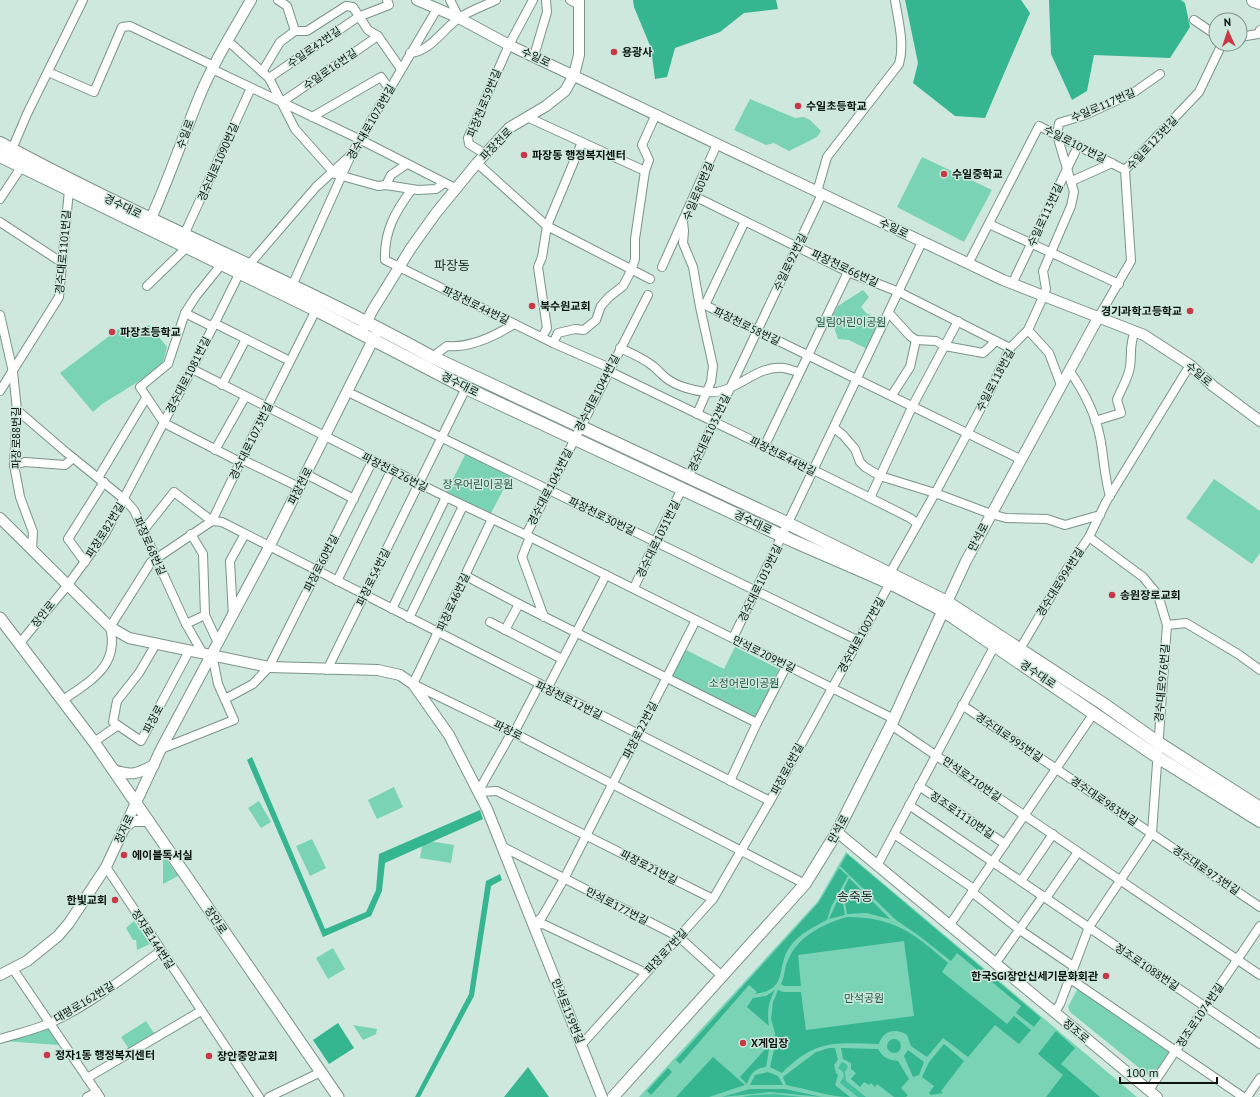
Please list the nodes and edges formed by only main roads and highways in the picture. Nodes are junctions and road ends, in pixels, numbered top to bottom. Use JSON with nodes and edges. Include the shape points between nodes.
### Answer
{"nodes":[{"id":1,"x":1254,"y":0,"type":"edge"},
{"id":2,"x":1260,"y":2,"type":"edge"},
{"id":3,"x":0,"y":143,"type":"edge"},
{"id":4,"x":6,"y":155,"type":"edge"},
{"id":5,"x":49,"y":175,"type":"junction"},
{"id":6,"x":149,"y":224,"type":"junction"},
{"id":7,"x":244,"y":270,"type":"junction"},
{"id":8,"x":319,"y":305,"type":"junction"},
{"id":9,"x":786,"y":529,"type":"junction"},
{"id":10,"x":892,"y":581,"type":"junction"},
{"id":11,"x":946,"y":606,"type":"junction"},
{"id":12,"x":0,"y":618,"type":"edge"},
{"id":13,"x":978,"y":627,"type":"junction"},
{"id":14,"x":1197,"y":781,"type":"junction"},
{"id":15,"x":1224,"y":786,"type":"junction"},
{"id":16,"x":1260,"y":808,"type":"edge"},
{"id":17,"x":1260,"y":821,"type":"edge"},
{"id":18,"x":338,"y":1097,"type":"edge"},
{"id":19,"x":613,"y":1097,"type":"edge"}],
"edges":[{"from":1,"to":2,"type":"highway"},
{"from":3,"to":4,"type":"main road","name":"경수대로"},
{"from":4,"to":5,"type":"main road","name":"경수대로"},
{"from":5,"to":6,"type":"main road","name":"경수대로"},
{"from":5,"to":6,"type":"main road","name":"경수대로","via":[[68,190]]},
{"from":6,"to":7,"type":"main road","name":"경수대로","via":[[184,235]]},
{"from":6,"to":7,"type":"main road","name":"경수대로","via":[[221,264]]},
{"from":7,"to":8,"type":"main road","name":"경수대로"},
{"from":7,"to":8,"type":"main road","name":"경수대로","via":[[292,286]]},
{"from":8,"to":9,"type":"main road","name":"경수대로","via":[[367,322],[432,357],[688,477]]},
{"from":8,"to":9,"type":"main road","name":"경수대로","via":[[373,340],[466,388],[682,489]]},
{"from":9,"to":10,"type":"main road","name":"경수대로"},
{"from":10,"to":11,"type":"main road","name":"경수대로"},
{"from":10,"to":11,"type":"main road","name":"경수대로","via":[[914,589],[916,586]]},
{"from":11,"to":13,"type":"main road","name":"경수대로"},
{"from":11,"to":19,"type":"main road","name":"만석로","via":[[893,722],[837,832],[805,884]]},
{"from":12,"to":18,"type":"main road","name":"장안로","via":[[94,742]]},
{"from":13,"to":14,"type":"main road","name":"경수대로","via":[[995,645],[1156,756]]},
{"from":13,"to":15,"type":"main road","name":"경수대로","via":[[1020,649]]},
{"from":14,"to":15,"type":"main road","via":[[1201,778],[1212,786]]},
{"from":14,"to":17,"type":"main road","name":"경수대로"},
{"from":15,"to":16,"type":"main road","name":"경수대로"}]}
